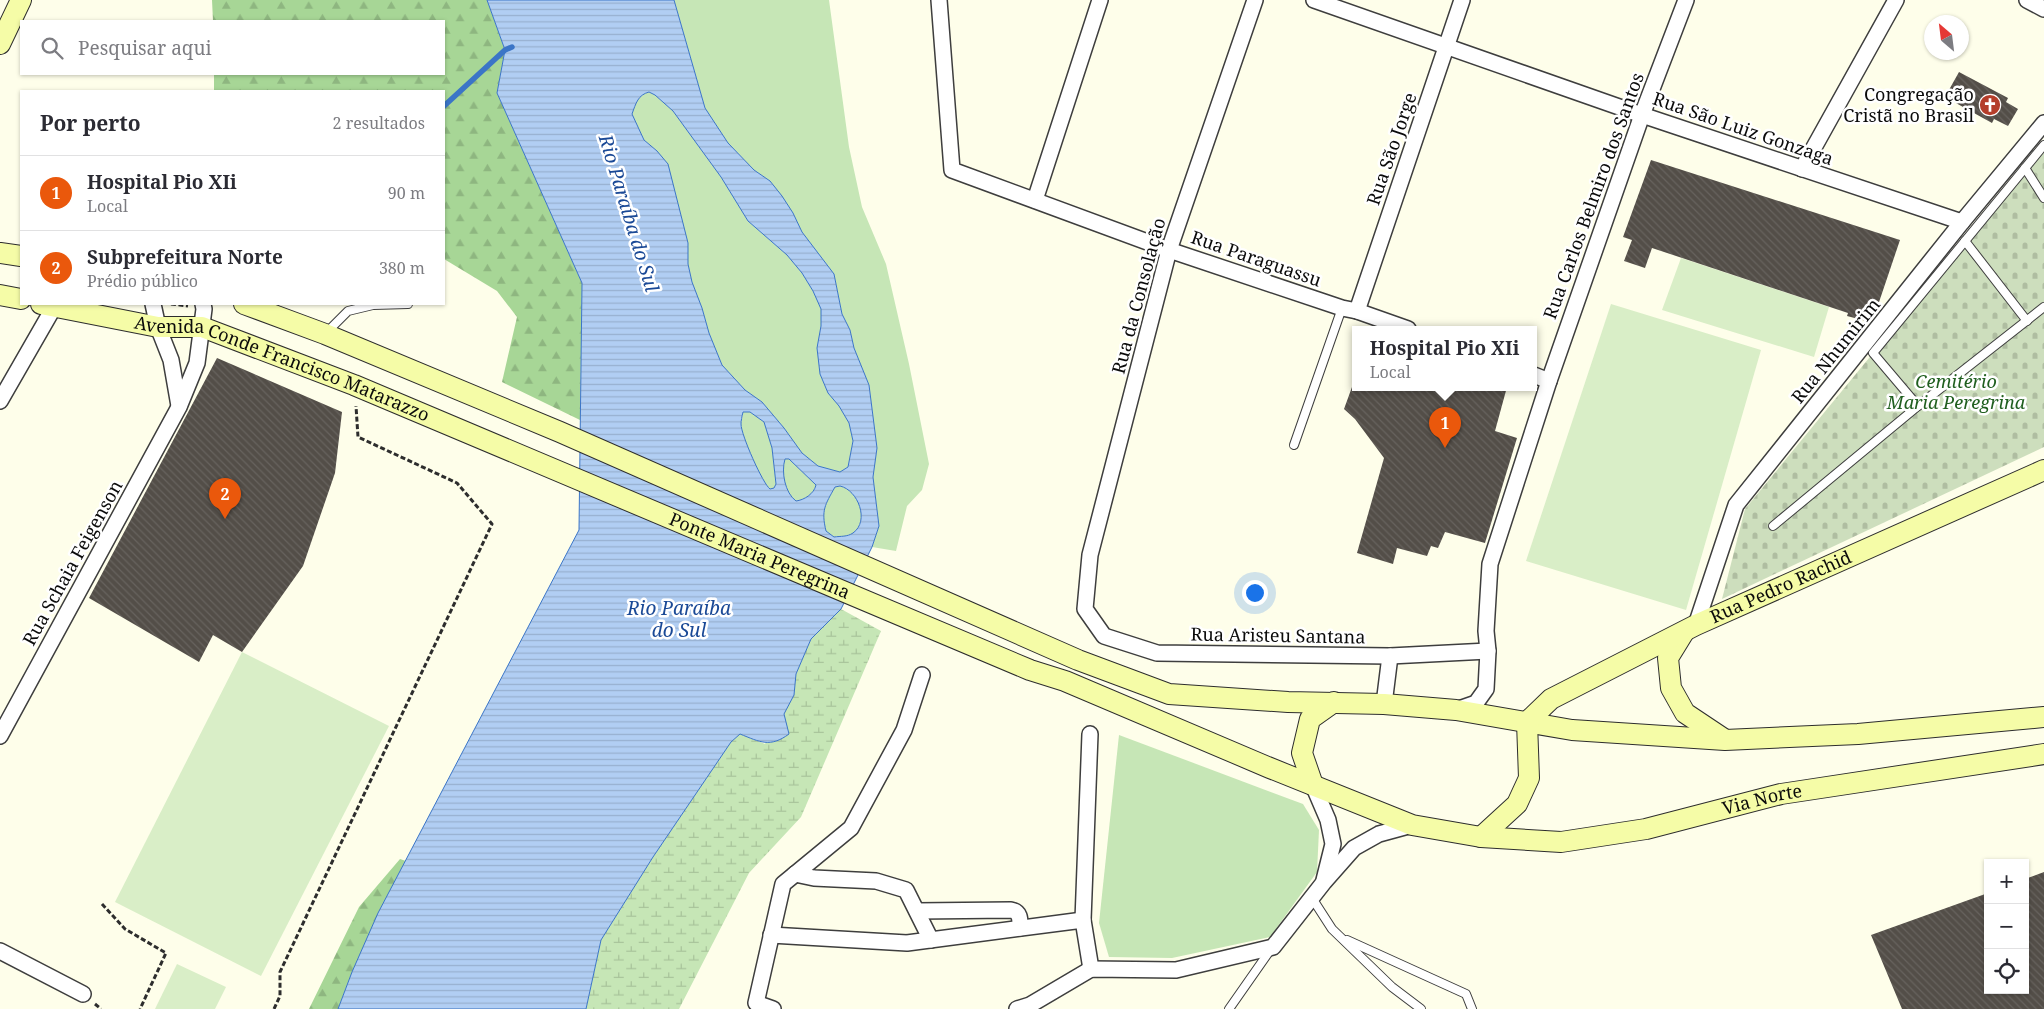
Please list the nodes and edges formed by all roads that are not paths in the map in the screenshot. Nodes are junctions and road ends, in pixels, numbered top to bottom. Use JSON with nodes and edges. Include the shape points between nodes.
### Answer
{"nodes":[{"id":1,"x":21,"y":0,"type":"edge"},
{"id":2,"x":940,"y":0,"type":"edge"},
{"id":3,"x":1100,"y":0,"type":"edge"},
{"id":4,"x":1255,"y":0,"type":"edge"},
{"id":5,"x":1314,"y":0,"type":"edge"},
{"id":6,"x":1462,"y":0,"type":"edge"},
{"id":7,"x":1686,"y":0,"type":"edge"},
{"id":8,"x":1896,"y":0,"type":"edge"},
{"id":9,"x":2027,"y":0,"type":"edge"},
{"id":10,"x":2044,"y":9,"type":"edge"},
{"id":11,"x":2,"y":38,"type":"edge"},
{"id":12,"x":1447,"y":45,"type":"junction"},
{"id":13,"x":1642,"y":115,"type":"junction"},
{"id":14,"x":2044,"y":122,"type":"edge"},
{"id":15,"x":2044,"y":145,"type":"edge"},
{"id":16,"x":2025,"y":168,"type":"junction"},
{"id":17,"x":1802,"y":169,"type":"junction"},
{"id":18,"x":2044,"y":198,"type":"edge"},
{"id":19,"x":1035,"y":200,"type":"junction"},
{"id":20,"x":1962,"y":222,"type":"junction"},
{"id":21,"x":1965,"y":241,"type":"junction"},
{"id":22,"x":1169,"y":250,"type":"junction"},
{"id":23,"x":0,"y":253,"type":"edge"},
{"id":24,"x":20,"y":256,"type":"edge"},
{"id":25,"x":0,"y":295,"type":"edge"},
{"id":26,"x":20,"y":299,"type":"edge"},
{"id":27,"x":48,"y":305,"type":"edge"},
{"id":28,"x":153,"y":305,"type":"edge"},
{"id":29,"x":203,"y":305,"type":"edge"},
{"id":30,"x":247,"y":305,"type":"edge"},
{"id":31,"x":390,"y":305,"type":"edge"},
{"id":32,"x":2044,"y":307,"type":"edge"},
{"id":33,"x":1349,"y":309,"type":"junction"},
{"id":34,"x":2027,"y":321,"type":"junction"},
{"id":35,"x":1399,"y":326,"type":"edge"},
{"id":36,"x":158,"y":327,"type":"junction"},
{"id":37,"x":202,"y":327,"type":"junction"},
{"id":38,"x":325,"y":334,"type":"junction"},
{"id":39,"x":1537,"y":376,"type":"edge"},
{"id":40,"x":1549,"y":381,"type":"junction"},
{"id":41,"x":0,"y":401,"type":"edge"},
{"id":42,"x":1918,"y":406,"type":"junction"},
{"id":43,"x":179,"y":408,"type":"junction"},
{"id":44,"x":490,"y":442,"type":"joint"},
{"id":45,"x":1294,"y":445,"type":"dead end"},
{"id":46,"x":2044,"y":470,"type":"edge"},
{"id":47,"x":1773,"y":526,"type":"dead end"},
{"id":48,"x":1085,"y":609,"type":"joint"},
{"id":49,"x":1690,"y":628,"type":"junction"},
{"id":50,"x":1488,"y":651,"type":"junction"},
{"id":51,"x":1390,"y":656,"type":"junction"},
{"id":52,"x":922,"y":675,"type":"dead end"},
{"id":53,"x":1334,"y":702,"type":"junction"},
{"id":54,"x":1384,"y":704,"type":"junction"},
{"id":55,"x":1456,"y":710,"type":"junction"},
{"id":56,"x":2044,"y":717,"type":"edge"},
{"id":57,"x":1527,"y":722,"type":"junction"},
{"id":58,"x":1090,"y":734,"type":"dead end"},
{"id":59,"x":0,"y":736,"type":"edge"},
{"id":60,"x":1726,"y":740,"type":"junction"},
{"id":61,"x":2044,"y":754,"type":"edge"},
{"id":62,"x":1313,"y":785,"type":"junction"},
{"id":63,"x":1412,"y":825,"type":"junction"},
{"id":64,"x":1481,"y":837,"type":"junction"},
{"id":65,"x":795,"y":874,"type":"junction"},
{"id":66,"x":1324,"y":882,"type":"junction"},
{"id":67,"x":1312,"y":898,"type":"junction"},
{"id":68,"x":917,"y":911,"type":"junction"},
{"id":69,"x":1083,"y":920,"type":"junction"},
{"id":70,"x":1020,"y":928,"type":"junction"},
{"id":71,"x":772,"y":935,"type":"junction"},
{"id":72,"x":1340,"y":937,"type":"junction"},
{"id":73,"x":931,"y":940,"type":"junction"},
{"id":74,"x":1272,"y":947,"type":"junction"},
{"id":75,"x":0,"y":951,"type":"edge"},
{"id":76,"x":1091,"y":969,"type":"junction"},
{"id":77,"x":83,"y":994,"type":"dead end"},
{"id":78,"x":773,"y":1009,"type":"edge"},
{"id":79,"x":1017,"y":1009,"type":"edge"},
{"id":80,"x":1230,"y":1009,"type":"edge"},
{"id":81,"x":1421,"y":1009,"type":"edge"},
{"id":82,"x":1472,"y":1009,"type":"edge"}],
"edges":[{"from":1,"to":11,"type":"main road"},
{"from":2,"to":19,"type":"street","name":"Rua Paraguassu","via":[[952,170]]},
{"from":3,"to":19,"type":"street"},
{"from":4,"to":22,"type":"street","name":"Rua da Consolação"},
{"from":5,"to":12,"type":"street","name":"Rua São Luiz Gonzaga"},
{"from":6,"to":12,"type":"street","name":"Rua São Jorge"},
{"from":7,"to":13,"type":"street","name":"Rua Carlos Belmiro dos Santos"},
{"from":8,"to":17,"type":"street"},
{"from":9,"to":10,"type":"street"},
{"from":12,"to":13,"type":"street","name":"Rua São Luiz Gonzaga"},
{"from":12,"to":33,"type":"street","name":"Rua São Jorge"},
{"from":13,"to":17,"type":"street","name":"Rua São Luiz Gonzaga"},
{"from":13,"to":40,"type":"street","name":"Rua Carlos Belmiro dos Santos"},
{"from":14,"to":20,"type":"street","name":"Rua Nhumirim"},
{"from":15,"to":16,"type":"lane"},
{"from":16,"to":18,"type":"lane"},
{"from":16,"to":21,"type":"lane"},
{"from":17,"to":20,"type":"street","name":"Rua São Luiz Gonzaga"},
{"from":19,"to":22,"type":"street","name":"Rua Paraguassu"},
{"from":20,"to":49,"type":"street","name":"Rua Nhumirim","via":[[1736,505]]},
{"from":21,"to":34,"type":"lane"},
{"from":21,"to":42,"type":"lane","via":[[1873,353]]},
{"from":22,"to":33,"type":"street","name":"Rua Paraguassu"},
{"from":22,"to":48,"type":"street","name":"Rua da Consolação","via":[[1090,555]]},
{"from":23,"to":24,"type":"main road"},
{"from":25,"to":26,"type":"main road"},
{"from":27,"to":36,"type":"main road","name":"Avenida Conde Francisco Matarazzo"},
{"from":27,"to":41,"type":"street"},
{"from":28,"to":36,"type":"street"},
{"from":29,"to":37,"type":"street","name":"Rua Schaia Feigenson"},
{"from":30,"to":38,"type":"main road"},
{"from":31,"to":38,"type":"lane","via":[[348,310]]},
{"from":32,"to":34,"type":"lane"},
{"from":33,"to":35,"type":"street","name":"Rua Paraguassu"},
{"from":33,"to":45,"type":"lane"},
{"from":34,"to":42,"type":"lane"},
{"from":36,"to":37,"type":"main road","name":"Avenida Conde Francisco Matarazzo"},
{"from":36,"to":43,"type":"street","via":[[171,360]]},
{"from":37,"to":43,"type":"street","name":"Rua Schaia Feigenson","via":[[196,363]]},
{"from":37,"to":44,"type":"main road","name":"Avenida Conde Francisco Matarazzo","via":[[354,385]]},
{"from":38,"to":53,"type":"main road","name":"Ponte Maria Peregrina","via":[[560,432],[1078,660],[1169,694]]},
{"from":39,"to":40,"type":"street"},
{"from":40,"to":50,"type":"street","name":"Rua Carlos Belmiro dos Santos","via":[[1490,564]]},
{"from":42,"to":47,"type":"lane"},
{"from":43,"to":59,"type":"street","name":"Rua Schaia Feigenson"},
{"from":44,"to":62,"type":"main road","name":"Ponte Maria Peregrina","via":[[1030,670],[1065,681]]},
{"from":46,"to":49,"type":"main road","name":"Rua Pedro Rachid"},
{"from":48,"to":51,"type":"street","name":"Rua Aristeu Santana","via":[[1104,636],[1157,653]]},
{"from":49,"to":57,"type":"main road","name":"Rua Pedro Rachid","via":[[1551,699]]},
{"from":49,"to":60,"type":"main road","via":[[1668,658],[1671,688],[1685,713]]},
{"from":50,"to":51,"type":"street","name":"Rua Aristeu Santana"},
{"from":50,"to":55,"type":"street","name":"Rua Carlos Belmiro dos Santos","via":[[1486,689],[1476,703]]},
{"from":51,"to":54,"type":"street"},
{"from":52,"to":65,"type":"street","via":[[904,730],[851,828]]},
{"from":53,"to":54,"type":"main road","name":"Ponte Maria Peregrina"},
{"from":53,"to":62,"type":"main road","via":[[1310,719],[1302,753]]},
{"from":54,"to":55,"type":"main road","name":"Ponte Maria Peregrina"},
{"from":55,"to":57,"type":"main road","name":"Ponte Maria Peregrina"},
{"from":56,"to":60,"type":"main road","via":[[1858,734]]},
{"from":57,"to":60,"type":"main road","via":[[1572,730]]},
{"from":57,"to":64,"type":"main road","via":[[1530,778],[1517,804]]},
{"from":58,"to":69,"type":"street"},
{"from":61,"to":64,"type":"main road","name":"Via Norte","via":[[1781,794],[1646,829],[1561,842]]},
{"from":62,"to":63,"type":"main road","name":"Via Norte"},
{"from":62,"to":66,"type":"street","via":[[1328,820],[1333,844]]},
{"from":63,"to":64,"type":"main road","name":"Via Norte"},
{"from":63,"to":66,"type":"street","via":[[1379,834],[1354,848]]},
{"from":65,"to":68,"type":"street","via":[[876,881],[906,890]]},
{"from":65,"to":71,"type":"street","via":[[783,884]]},
{"from":66,"to":67,"type":"street"},
{"from":67,"to":72,"type":"lane"},
{"from":67,"to":74,"type":"street"},
{"from":68,"to":70,"type":"street","via":[[1016,911]]},
{"from":68,"to":73,"type":"street"},
{"from":69,"to":70,"type":"street"},
{"from":69,"to":76,"type":"street"},
{"from":70,"to":73,"type":"street"},
{"from":71,"to":73,"type":"street","via":[[907,944]]},
{"from":71,"to":78,"type":"street","via":[[756,1003]]},
{"from":72,"to":81,"type":"lane","via":[[1392,987]]},
{"from":72,"to":82,"type":"lane","via":[[1466,994]]},
{"from":74,"to":76,"type":"street","via":[[1176,970]]},
{"from":74,"to":80,"type":"lane"},
{"from":75,"to":77,"type":"street"},
{"from":76,"to":79,"type":"street","via":[[1030,1005]]}]}
